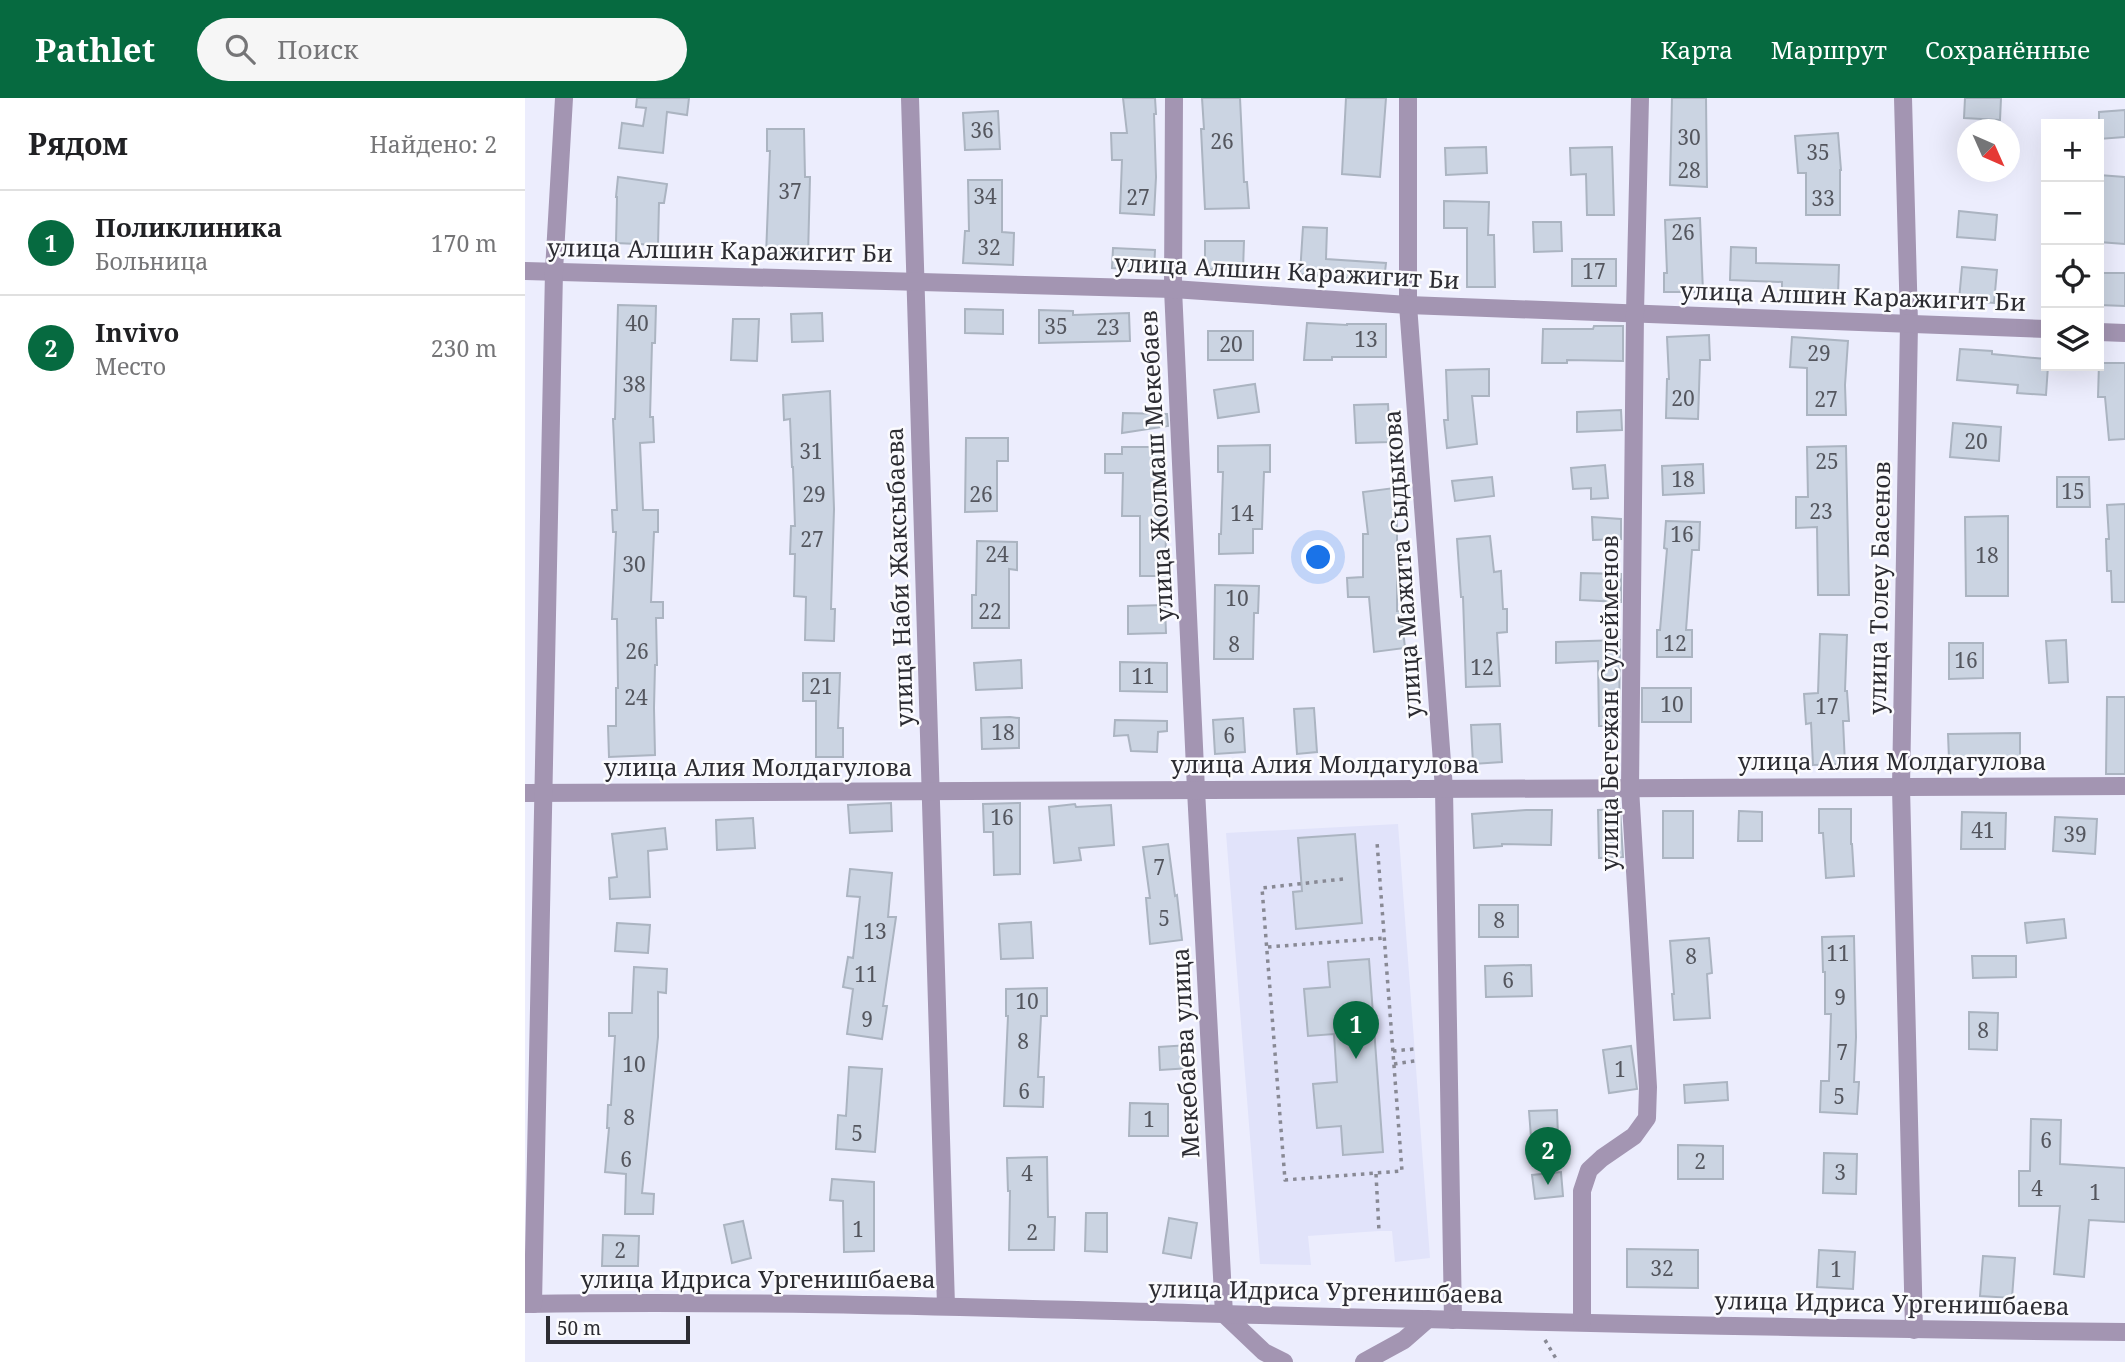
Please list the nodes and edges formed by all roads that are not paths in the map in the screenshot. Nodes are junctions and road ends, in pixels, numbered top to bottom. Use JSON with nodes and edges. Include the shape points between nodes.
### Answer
{"nodes":[{"id":1,"x":564,"y":98,"type":"edge"},
{"id":2,"x":910,"y":98,"type":"edge"},
{"id":3,"x":1174,"y":98,"type":"edge"},
{"id":4,"x":1408,"y":98,"type":"edge"},
{"id":5,"x":1640,"y":98,"type":"edge"},
{"id":6,"x":1903,"y":98,"type":"edge"},
{"id":7,"x":525,"y":271,"type":"edge"},
{"id":8,"x":554,"y":271,"type":"junction"},
{"id":9,"x":916,"y":281,"type":"junction"},
{"id":10,"x":1173,"y":289,"type":"junction"},
{"id":11,"x":1408,"y":305,"type":"junction"},
{"id":12,"x":1635,"y":313,"type":"junction"},
{"id":13,"x":1909,"y":323,"type":"junction"},
{"id":14,"x":2041,"y":329,"type":"edge"},
{"id":15,"x":2104,"y":332,"type":"edge"},
{"id":16,"x":2125,"y":333,"type":"edge"},
{"id":17,"x":2125,"y":786,"type":"edge"},
{"id":18,"x":1901,"y":787,"type":"junction"},
{"id":19,"x":1630,"y":788,"type":"junction"},
{"id":20,"x":1444,"y":789,"type":"junction"},
{"id":21,"x":1196,"y":790,"type":"junction"},
{"id":22,"x":932,"y":791,"type":"junction"},
{"id":23,"x":525,"y":793,"type":"edge"},
{"id":24,"x":544,"y":793,"type":"junction"},
{"id":25,"x":529,"y":1304,"type":"edge"},
{"id":26,"x":946,"y":1306,"type":"junction"},
{"id":27,"x":1224,"y":1314,"type":"junction"},
{"id":28,"x":1428,"y":1319,"type":"junction"},
{"id":29,"x":1453,"y":1320,"type":"junction"},
{"id":30,"x":1582,"y":1322,"type":"junction"},
{"id":31,"x":1914,"y":1330,"type":"junction"},
{"id":32,"x":2125,"y":1332,"type":"edge"},
{"id":33,"x":1284,"y":1362,"type":"edge"},
{"id":34,"x":1364,"y":1362,"type":"edge"}],
"edges":[{"from":1,"to":8,"type":"street"},
{"from":2,"to":9,"type":"street","name":"улица Наби Жаксыбаева"},
{"from":3,"to":10,"type":"street","name":"улица Жолмаш Мекебаев"},
{"from":4,"to":11,"type":"street","name":"улица Мажита Сыдыкова"},
{"from":5,"to":12,"type":"street","name":"улица Бегежан Сулейменов"},
{"from":6,"to":13,"type":"street","name":"улица Толеу Басенов"},
{"from":7,"to":8,"type":"street","name":"улица Алшин Каражигит Би"},
{"from":8,"to":9,"type":"street","name":"улица Алшин Каражигит Би"},
{"from":8,"to":24,"type":"street"},
{"from":9,"to":10,"type":"street","name":"улица Алшин Каражигит Би"},
{"from":9,"to":22,"type":"street","name":"улица Наби Жаксыбаева"},
{"from":10,"to":11,"type":"street","name":"улица Алшин Каражигит Би"},
{"from":10,"to":21,"type":"street","name":"улица Жолмаш Мекебаев"},
{"from":11,"to":12,"type":"street","name":"улица Алшин Каражигит Би"},
{"from":11,"to":20,"type":"street","name":"улица Мажита Сыдыкова"},
{"from":12,"to":13,"type":"street","name":"улица Алшин Каражигит Би"},
{"from":12,"to":19,"type":"street","name":"улица Бегежан Сулейменов"},
{"from":13,"to":14,"type":"street","name":"улица Алшин Каражигит Би"},
{"from":13,"to":18,"type":"street","name":"улица Толеу Басенов"},
{"from":15,"to":16,"type":"street"},
{"from":17,"to":18,"type":"street","name":"улица Алия Молдагулова"},
{"from":18,"to":19,"type":"street","name":"улица Алия Молдагулова"},
{"from":18,"to":31,"type":"street","name":"улица Толеу Басенов"},
{"from":19,"to":20,"type":"street","name":"улица Алия Молдагулова"},
{"from":19,"to":30,"type":"street","name":"улица Бегежан Сулейменов","via":[[1647,1118],[1634,1136],[1589,1170],[1582,1191]]},
{"from":20,"to":21,"type":"street","name":"улица Алия Молдагулова"},
{"from":20,"to":29,"type":"street","name":"улица Мажита Сыдыкова"},
{"from":21,"to":22,"type":"street","name":"улица Алия Молдагулова"},
{"from":21,"to":27,"type":"street","name":"Мекебаева улица"},
{"from":22,"to":24,"type":"street","name":"улица Алия Молдагулова"},
{"from":22,"to":26,"type":"street","name":"улица Наби Жаксыбаева"},
{"from":23,"to":24,"type":"street","name":"улица Алия Молдагулова"},
{"from":24,"to":25,"type":"street"},
{"from":25,"to":26,"type":"street","name":"улица Идриса Ургенишбаева"},
{"from":26,"to":27,"type":"street","name":"улица Идриса Ургенишбаева"},
{"from":27,"to":28,"type":"street","name":"улица Идриса Ургенишбаева"},
{"from":27,"to":33,"type":"street","via":[[1264,1352]]},
{"from":28,"to":29,"type":"street","name":"улица Идриса Ургенишбаева"},
{"from":28,"to":34,"type":"street","via":[[1404,1340]]},
{"from":29,"to":30,"type":"street","name":"улица Идриса Ургенишбаева"},
{"from":30,"to":31,"type":"street","name":"улица Идриса Ургенишбаева"},
{"from":31,"to":32,"type":"street","name":"улица Идриса Ургенишбаева"}]}
